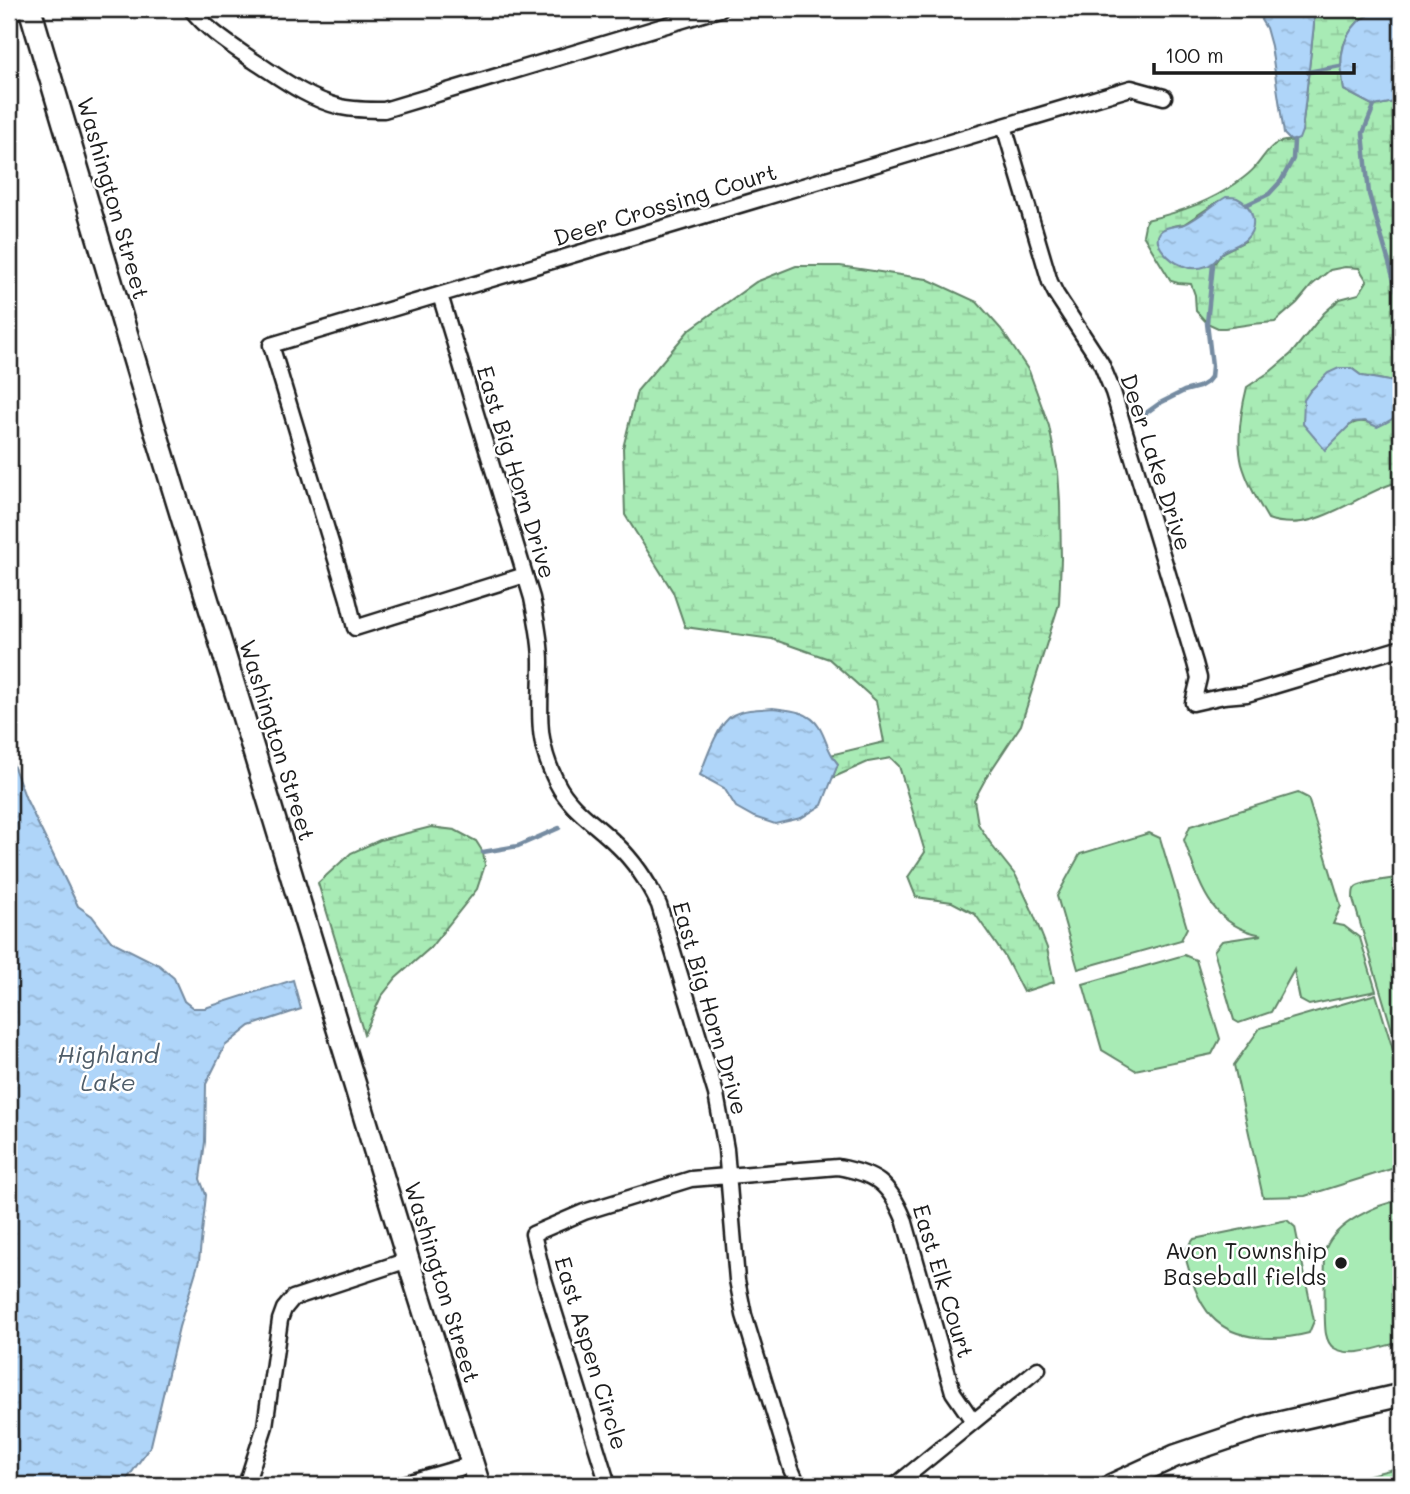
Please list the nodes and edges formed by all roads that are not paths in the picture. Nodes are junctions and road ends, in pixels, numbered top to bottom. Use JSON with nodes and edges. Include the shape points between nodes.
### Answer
{"nodes":[{"id":1,"x":22,"y":9,"type":"edge"},
{"id":2,"x":30,"y":9,"type":"edge"},
{"id":3,"x":191,"y":9,"type":"edge"},
{"id":4,"x":720,"y":9,"type":"edge"},
{"id":5,"x":9,"y":13,"type":"edge"},
{"id":6,"x":1164,"y":97,"type":"dead end"},
{"id":7,"x":1004,"y":126,"type":"junction"},
{"id":8,"x":440,"y":295,"type":"junction"},
{"id":9,"x":525,"y":575,"type":"junction"},
{"id":10,"x":1401,"y":648,"type":"edge"},
{"id":11,"x":728,"y":1176,"type":"junction"},
{"id":12,"x":533,"y":1234,"type":"joint"},
{"id":13,"x":408,"y":1260,"type":"junction"},
{"id":14,"x":1038,"y":1368,"type":"dead end"},
{"id":15,"x":1401,"y":1395,"type":"edge"},
{"id":16,"x":973,"y":1421,"type":"junction"},
{"id":17,"x":473,"y":1464,"type":"junction"},
{"id":18,"x":246,"y":1485,"type":"edge"},
{"id":19,"x":400,"y":1485,"type":"edge"},
{"id":20,"x":479,"y":1485,"type":"edge"},
{"id":21,"x":608,"y":1485,"type":"edge"},
{"id":22,"x":798,"y":1485,"type":"edge"},
{"id":23,"x":896,"y":1485,"type":"edge"},
{"id":24,"x":1112,"y":1485,"type":"edge"}],
"edges":[{"from":1,"to":5,"type":"street"},
{"from":2,"to":13,"type":"main road","name":"Washington Street"},
{"from":3,"to":4,"type":"street","via":[[215,34],[296,89],[342,107],[367,110],[407,105]]},
{"from":6,"to":7,"type":"street","name":"Deer Crossing Court","via":[[1131,88]]},
{"from":7,"to":8,"type":"street","name":"Deer Crossing Court"},
{"from":7,"to":10,"type":"street","name":"Deer Lake Drive","via":[[1050,282],[1101,363],[1113,392],[1199,678],[1193,703],[1247,694]]},
{"from":8,"to":9,"type":"street","name":"East Big Horn Drive"},
{"from":8,"to":9,"type":"street","name":"Deer Crossing Court","via":[[271,345],[355,628]]},
{"from":9,"to":11,"type":"street","name":"East Big Horn Drive","via":[[538,628],[538,715],[548,763],[573,806],[633,862],[659,905],[716,1094]]},
{"from":11,"to":12,"type":"street","name":"East Elk Court","via":[[691,1179],[584,1212]]},
{"from":11,"to":16,"type":"street","name":"East Elk Court","via":[[838,1167],[861,1172],[888,1190],[904,1219],[953,1392]]},
{"from":11,"to":22,"type":"street","name":"East Big Horn Drive","via":[[744,1315]]},
{"from":12,"to":21,"type":"street","name":"East Aspen Circle"},
{"from":13,"to":17,"type":"main road","name":"Washington Street"},
{"from":13,"to":18,"type":"street","via":[[293,1298],[284,1309],[265,1426]]},
{"from":14,"to":16,"type":"street"},
{"from":15,"to":24,"type":"main road","via":[[1258,1428],[1175,1456]]},
{"from":16,"to":23,"type":"street"},
{"from":17,"to":19,"type":"street"},
{"from":17,"to":20,"type":"main road","name":"Washington Street"}]}
